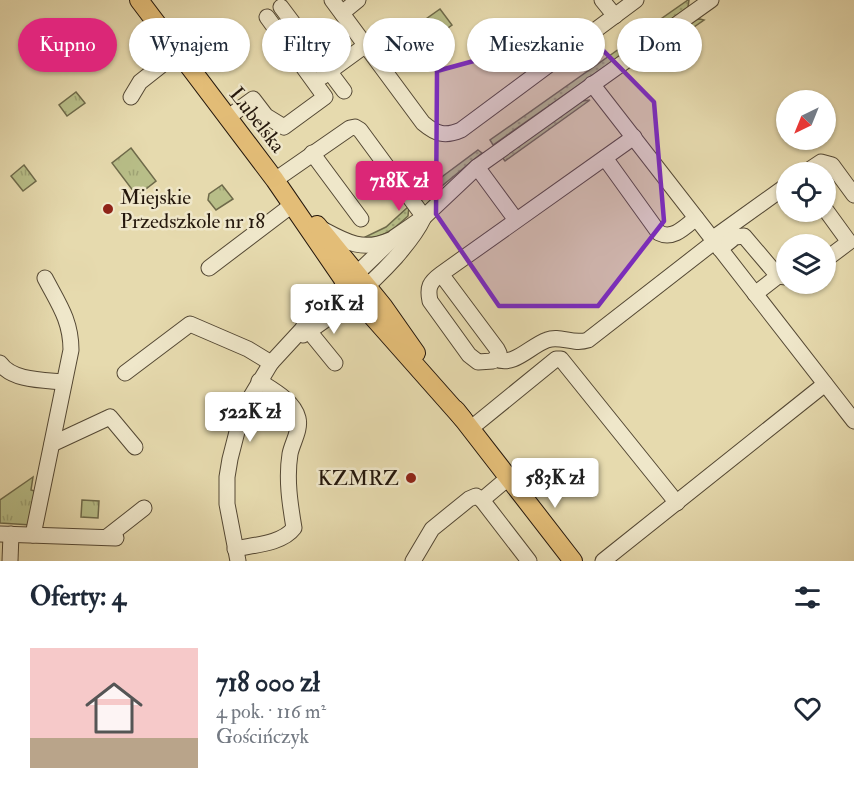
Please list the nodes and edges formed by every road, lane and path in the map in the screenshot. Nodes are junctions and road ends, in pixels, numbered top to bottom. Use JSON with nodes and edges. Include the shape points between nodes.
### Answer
{"nodes":[{"id":1,"x":138,"y":0,"type":"edge"},
{"id":2,"x":332,"y":0,"type":"edge"},
{"id":3,"x":358,"y":0,"type":"edge"},
{"id":4,"x":603,"y":0,"type":"edge"},
{"id":5,"x":636,"y":0,"type":"edge"},
{"id":6,"x":705,"y":2,"type":"edge"},
{"id":7,"x":278,"y":3,"type":"edge"},
{"id":8,"x":342,"y":13,"type":"junction"},
{"id":9,"x":615,"y":16,"type":"junction"},
{"id":10,"x":152,"y":18,"type":"edge"},
{"id":11,"x":289,"y":18,"type":"edge"},
{"id":12,"x":363,"y":41,"type":"edge"},
{"id":13,"x":155,"y":72,"type":"edge"},
{"id":14,"x":193,"y":72,"type":"edge"},
{"id":15,"x":330,"y":72,"type":"joint"},
{"id":16,"x":386,"y":72,"type":"edge"},
{"id":17,"x":315,"y":83,"type":"junction"},
{"id":18,"x":592,"y":84,"type":"junction"},
{"id":19,"x":344,"y":91,"type":"dead end"},
{"id":20,"x":130,"y":97,"type":"dead end"},
{"id":21,"x":227,"y":118,"type":"junction"},
{"id":22,"x":634,"y":137,"type":"junction"},
{"id":23,"x":312,"y":153,"type":"junction"},
{"id":24,"x":606,"y":158,"type":"junction"},
{"id":25,"x":477,"y":167,"type":"junction"},
{"id":26,"x":836,"y":169,"type":"edge"},
{"id":27,"x":275,"y":180,"type":"junction"},
{"id":28,"x":852,"y":187,"type":"edge"},
{"id":29,"x":776,"y":194,"type":"edge"},
{"id":30,"x":292,"y":205,"type":"junction"},
{"id":31,"x":424,"y":217,"type":"junction"},
{"id":32,"x":696,"y":218,"type":"junction"},
{"id":33,"x":360,"y":219,"type":"dead end"},
{"id":34,"x":516,"y":220,"type":"junction"},
{"id":35,"x":835,"y":222,"type":"edge"},
{"id":36,"x":318,"y":226,"type":"junction"},
{"id":37,"x":395,"y":237,"type":"junction"},
{"id":38,"x":715,"y":243,"type":"junction"},
{"id":39,"x":851,"y":243,"type":"edge"},
{"id":40,"x":836,"y":253,"type":"edge"},
{"id":41,"x":209,"y":268,"type":"dead end"},
{"id":42,"x":776,"y":271,"type":"edge"},
{"id":43,"x":441,"y":274,"type":"junction"},
{"id":44,"x":45,"y":278,"type":"dead end"},
{"id":45,"x":359,"y":280,"type":"junction"},
{"id":46,"x":776,"y":281,"type":"edge"},
{"id":47,"x":754,"y":294,"type":"junction"},
{"id":48,"x":307,"y":328,"type":"junction"},
{"id":49,"x":496,"y":359,"type":"junction"},
{"id":50,"x":0,"y":363,"type":"edge"},
{"id":51,"x":271,"y":363,"type":"junction"},
{"id":52,"x":335,"y":363,"type":"dead end"},
{"id":53,"x":125,"y":373,"type":"dead end"},
{"id":54,"x":259,"y":381,"type":"junction"},
{"id":55,"x":64,"y":382,"type":"junction"},
{"id":56,"x":825,"y":384,"type":"junction"},
{"id":57,"x":854,"y":421,"type":"edge"},
{"id":58,"x":466,"y":424,"type":"junction"},
{"id":59,"x":52,"y":444,"type":"junction"},
{"id":60,"x":135,"y":447,"type":"dead end"},
{"id":61,"x":508,"y":478,"type":"junction"},
{"id":62,"x":482,"y":500,"type":"junction"},
{"id":63,"x":676,"y":502,"type":"junction"},
{"id":64,"x":144,"y":508,"type":"dead end"},
{"id":65,"x":6,"y":534,"type":"edge"},
{"id":66,"x":33,"y":535,"type":"junction"},
{"id":67,"x":236,"y":555,"type":"edge"},
{"id":68,"x":10,"y":561,"type":"edge"},
{"id":69,"x":413,"y":561,"type":"edge"},
{"id":70,"x":529,"y":561,"type":"edge"},
{"id":71,"x":573,"y":561,"type":"edge"},
{"id":72,"x":603,"y":561,"type":"edge"}],
"edges":[{"from":1,"to":10,"type":"main road","name":"Lubelska"},
{"from":2,"to":8,"type":"street"},
{"from":3,"to":8,"type":"street"},
{"from":4,"to":9,"type":"street"},
{"from":5,"to":9,"type":"street"},
{"from":6,"to":18,"type":"street"},
{"from":7,"to":11,"type":"street"},
{"from":7,"to":17,"type":"street","via":[[264,14]]},
{"from":8,"to":12,"type":"street"},
{"from":9,"to":16,"type":"street","via":[[452,135],[440,135],[423,123]]},
{"from":13,"to":20,"type":"street","via":[[140,82]]},
{"from":14,"to":21,"type":"main road","name":"Lubelska"},
{"from":15,"to":17,"type":"street"},
{"from":15,"to":19,"type":"street"},
{"from":17,"to":21,"type":"street","via":[[325,97],[284,127],[266,116],[253,99]]},
{"from":18,"to":22,"type":"street"},
{"from":18,"to":25,"type":"street"},
{"from":21,"to":27,"type":"main road","name":"Lubelska"},
{"from":22,"to":24,"type":"street"},
{"from":22,"to":32,"type":"street"},
{"from":23,"to":27,"type":"street"},
{"from":23,"to":31,"type":"street","via":[[355,127]]},
{"from":23,"to":33,"type":"street"},
{"from":24,"to":32,"type":"street","via":[[665,236]]},
{"from":24,"to":34,"type":"street"},
{"from":25,"to":31,"type":"street"},
{"from":25,"to":34,"type":"street"},
{"from":26,"to":28,"type":"street"},
{"from":27,"to":30,"type":"main road","name":"Lubelska"},
{"from":27,"to":36,"type":"main road","name":"Lubelska"},
{"from":29,"to":38,"type":"street"},
{"from":30,"to":41,"type":"street"},
{"from":30,"to":45,"type":"main road","name":"Lubelska"},
{"from":31,"to":37,"type":"street"},
{"from":31,"to":45,"type":"street","via":[[409,242]]},
{"from":32,"to":38,"type":"street"},
{"from":34,"to":43,"type":"street"},
{"from":35,"to":39,"type":"street"},
{"from":36,"to":37,"type":"street","via":[[356,245],[378,245]]},
{"from":36,"to":45,"type":"main road","name":"Lubelska"},
{"from":37,"to":45,"type":"street"},
{"from":38,"to":42,"type":"street","via":[[744,236]]},
{"from":38,"to":47,"type":"street"},
{"from":38,"to":49,"type":"street","via":[[588,340],[548,340],[511,360]]},
{"from":39,"to":40,"type":"street"},
{"from":43,"to":49,"type":"street","via":[[497,349]]},
{"from":43,"to":49,"type":"street","via":[[430,282],[429,301],[469,355],[478,362]]},
{"from":44,"to":55,"type":"street","via":[[71,333]]},
{"from":45,"to":48,"type":"street"},
{"from":45,"to":58,"type":"main road","name":"Lubelska"},
{"from":46,"to":47,"type":"street"},
{"from":47,"to":56,"type":"street"},
{"from":48,"to":51,"type":"street"},
{"from":48,"to":52,"type":"street"},
{"from":50,"to":55,"type":"street","via":[[15,375]]},
{"from":51,"to":53,"type":"street","via":[[190,324]]},
{"from":51,"to":54,"type":"street"},
{"from":54,"to":67,"type":"street","via":[[240,420],[227,477],[227,504]]},
{"from":54,"to":67,"type":"street","via":[[285,399],[299,419],[288,478],[294,528],[279,539]]},
{"from":55,"to":59,"type":"street"},
{"from":56,"to":57,"type":"street"},
{"from":56,"to":63,"type":"street"},
{"from":58,"to":61,"type":"main road","name":"Lubelska"},
{"from":58,"to":63,"type":"street","via":[[561,359]]},
{"from":59,"to":60,"type":"street","via":[[110,417]]},
{"from":59,"to":66,"type":"street"},
{"from":61,"to":62,"type":"street"},
{"from":61,"to":71,"type":"main road","name":"Lubelska"},
{"from":62,"to":69,"type":"street","via":[[476,496],[470,499],[432,529]]},
{"from":62,"to":70,"type":"street"},
{"from":63,"to":72,"type":"street"},
{"from":64,"to":66,"type":"street","via":[[111,538]]},
{"from":65,"to":66,"type":"street"},
{"from":65,"to":68,"type":"street"}]}
